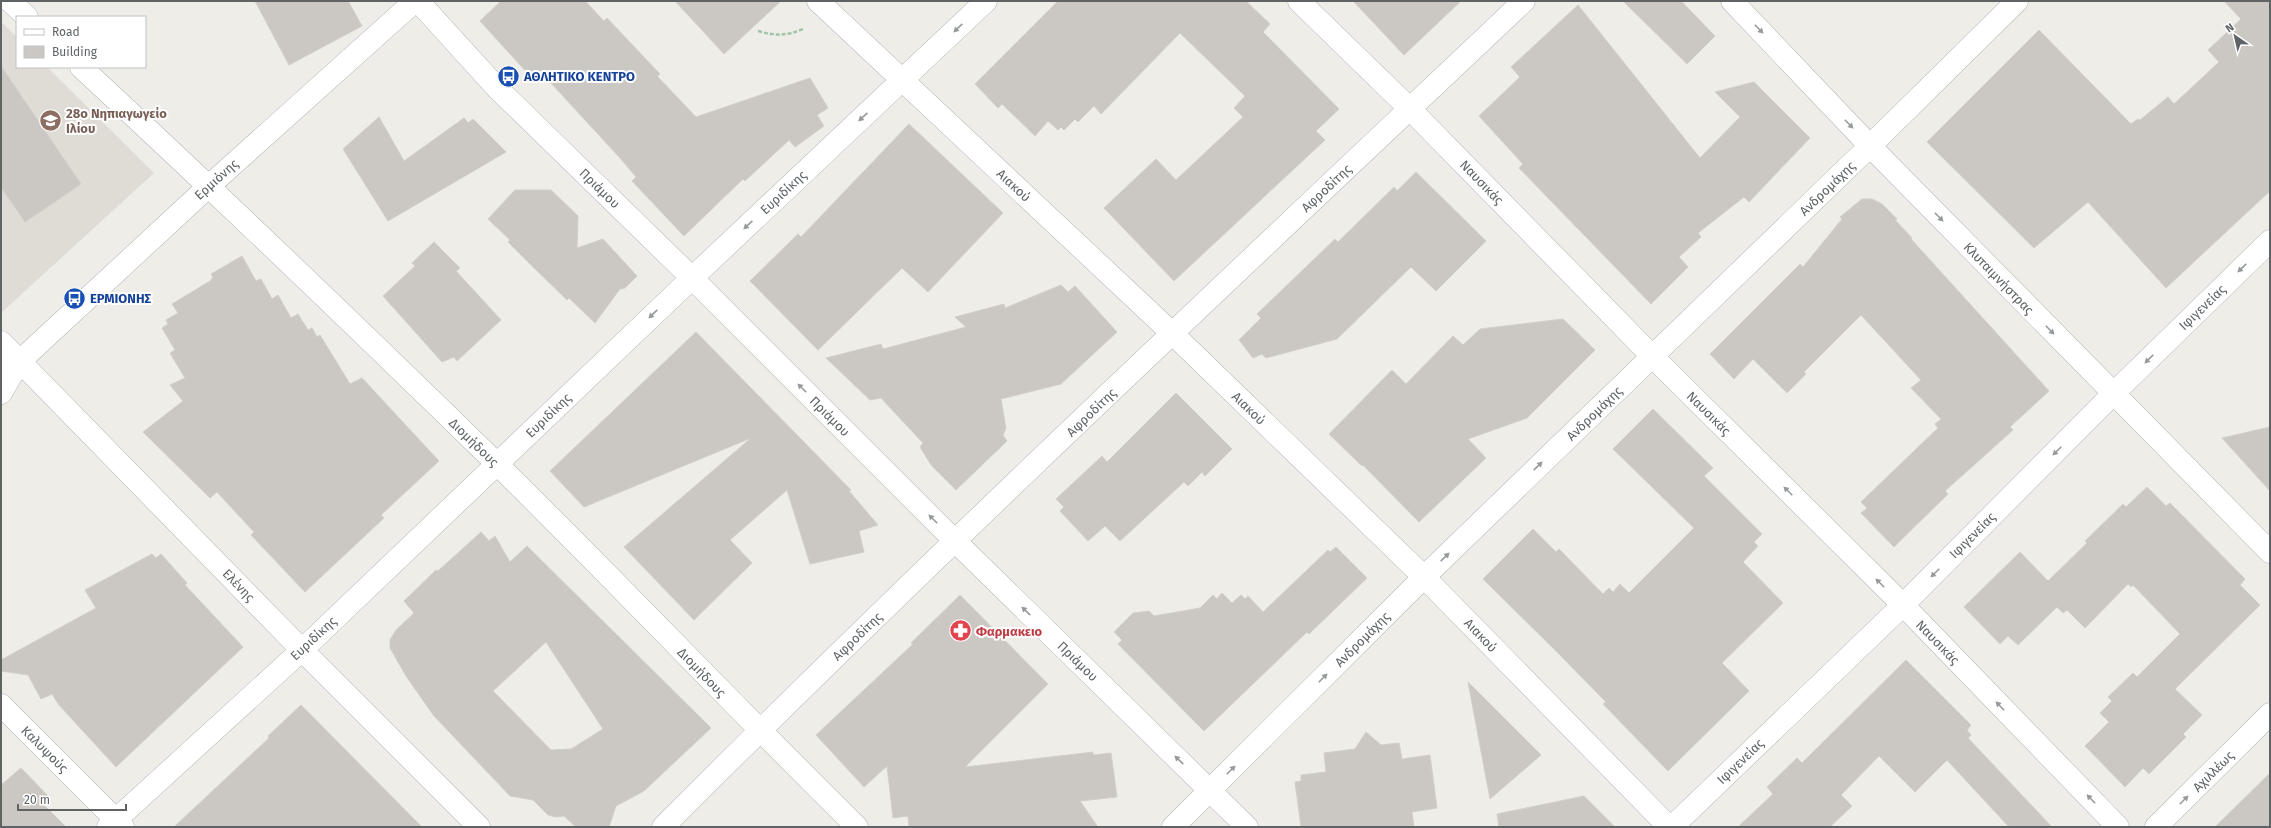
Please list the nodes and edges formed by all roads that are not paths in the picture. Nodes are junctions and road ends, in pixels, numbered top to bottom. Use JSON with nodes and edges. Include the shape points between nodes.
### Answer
{"nodes":[{"id":1,"x":10,"y":1,"type":"edge"},
{"id":2,"x":417,"y":1,"type":"edge"},
{"id":3,"x":986,"y":1,"type":"edge"},
{"id":4,"x":1298,"y":1,"type":"edge"},
{"id":5,"x":1524,"y":1,"type":"edge"},
{"id":6,"x":1732,"y":1,"type":"edge"},
{"id":7,"x":2017,"y":1,"type":"edge"},
{"id":8,"x":822,"y":5,"type":"edge"},
{"id":9,"x":26,"y":16,"type":"edge"},
{"id":10,"x":82,"y":68,"type":"edge"},
{"id":11,"x":903,"y":80,"type":"junction"},
{"id":12,"x":1410,"y":109,"type":"junction"},
{"id":13,"x":1870,"y":146,"type":"junction"},
{"id":14,"x":209,"y":186,"type":"junction"},
{"id":15,"x":2270,"y":241,"type":"edge"},
{"id":16,"x":692,"y":278,"type":"junction"},
{"id":17,"x":1173,"y":334,"type":"junction"},
{"id":18,"x":1,"y":342,"type":"edge"},
{"id":19,"x":1652,"y":356,"type":"junction"},
{"id":20,"x":20,"y":361,"type":"junction"},
{"id":21,"x":1,"y":372,"type":"edge"},
{"id":22,"x":1,"y":393,"type":"edge"},
{"id":23,"x":2113,"y":394,"type":"junction"},
{"id":24,"x":497,"y":464,"type":"junction"},
{"id":25,"x":955,"y":541,"type":"junction"},
{"id":26,"x":2270,"y":552,"type":"edge"},
{"id":27,"x":1424,"y":577,"type":"junction"},
{"id":28,"x":1903,"y":605,"type":"junction"},
{"id":29,"x":302,"y":650,"type":"junction"},
{"id":30,"x":1,"y":705,"type":"edge"},
{"id":31,"x":2270,"y":714,"type":"edge"},
{"id":32,"x":759,"y":731,"type":"junction"},
{"id":33,"x":1211,"y":791,"type":"junction"},
{"id":34,"x":116,"y":825,"type":"edge"},
{"id":35,"x":479,"y":827,"type":"edge"},
{"id":36,"x":663,"y":827,"type":"edge"},
{"id":37,"x":857,"y":827,"type":"edge"},
{"id":38,"x":1173,"y":827,"type":"edge"},
{"id":39,"x":1247,"y":827,"type":"edge"},
{"id":40,"x":1669,"y":827,"type":"edge"},
{"id":41,"x":1672,"y":827,"type":"edge"},
{"id":42,"x":2118,"y":827,"type":"edge"},
{"id":43,"x":2156,"y":827,"type":"edge"}],
"edges":[{"from":1,"to":9,"type":"street"},
{"from":2,"to":14,"type":"street","name":"Ερμιόνης"},
{"from":2,"to":16,"type":"street","name":"Πριάμου","via":[[497,88]]},
{"from":3,"to":11,"type":"street","name":"Ευριδίκης","one_way":true},
{"from":4,"to":12,"type":"street","name":"Ναυσικάς"},
{"from":5,"to":12,"type":"street","name":"Αφροδίτης"},
{"from":6,"to":13,"type":"street","name":"Κλυταιμνήστρας","one_way":true},
{"from":7,"to":13,"type":"street","name":"Ανδρομάχης"},
{"from":8,"to":11,"type":"street","name":"Αιακού"},
{"from":10,"to":14,"type":"street","name":"Διομήδους"},
{"from":11,"to":16,"type":"street","name":"Ευριδίκης","one_way":true},
{"from":11,"to":17,"type":"street","name":"Αιακού"},
{"from":12,"to":17,"type":"street","name":"Αφροδίτης"},
{"from":12,"to":19,"type":"street","name":"Ναυσικάς"},
{"from":13,"to":19,"type":"street","name":"Ανδρομάχης"},
{"from":13,"to":23,"type":"street","name":"Κλυταιμνήστρας","one_way":true},
{"from":14,"to":20,"type":"street","name":"Ερμιόνης"},
{"from":14,"to":24,"type":"street","name":"Διομήδους"},
{"from":15,"to":23,"type":"street","name":"Ιφιγενείας","one_way":true},
{"from":16,"to":24,"type":"street","name":"Ευριδίκης","one_way":true},
{"from":25,"to":16,"type":"street","name":"Πριάμου","one_way":true},
{"from":17,"to":25,"type":"street","name":"Αφροδίτης"},
{"from":17,"to":27,"type":"street","name":"Αιακού"},
{"from":18,"to":20,"type":"street","name":"Ελένης"},
{"from":27,"to":19,"type":"street","name":"Ανδρομάχης","one_way":true},
{"from":28,"to":19,"type":"street","name":"Ναυσικάς","one_way":true},
{"from":20,"to":21,"type":"street","name":"Ερμιόνης"},
{"from":20,"to":22,"type":"street","name":"Ερμιόνης"},
{"from":20,"to":29,"type":"street","name":"Ελένης"},
{"from":23,"to":26,"type":"street","name":"Κλυταιμνήστρας"},
{"from":23,"to":28,"type":"street","name":"Ιφιγενείας","one_way":true},
{"from":24,"to":29,"type":"street","name":"Ευριδίκης"},
{"from":24,"to":32,"type":"street","name":"Διομήδους"},
{"from":25,"to":32,"type":"street","name":"Αφροδίτης"},
{"from":33,"to":25,"type":"street","name":"Πριάμου","one_way":true},
{"from":33,"to":27,"type":"street","name":"Ανδρομάχης","one_way":true},
{"from":27,"to":40,"type":"street","name":"Αιακού"},
{"from":28,"to":41,"type":"street","name":"Ιφιγενείας"},
{"from":42,"to":28,"type":"street","name":"Ναυσικάς","one_way":true},
{"from":29,"to":34,"type":"street","name":"Ευριδίκης"},
{"from":29,"to":35,"type":"street","name":"Ελένης"},
{"from":30,"to":34,"type":"street","name":"Καλυψούς"},
{"from":43,"to":31,"type":"street","name":"Αχιλλέως","one_way":true},
{"from":32,"to":36,"type":"street","name":"Αφροδίτης"},
{"from":32,"to":37,"type":"street","name":"Διομήδους"},
{"from":33,"to":38,"type":"street","name":"Ανδρομάχης"},
{"from":33,"to":39,"type":"street","name":"Πριάμου"}]}
